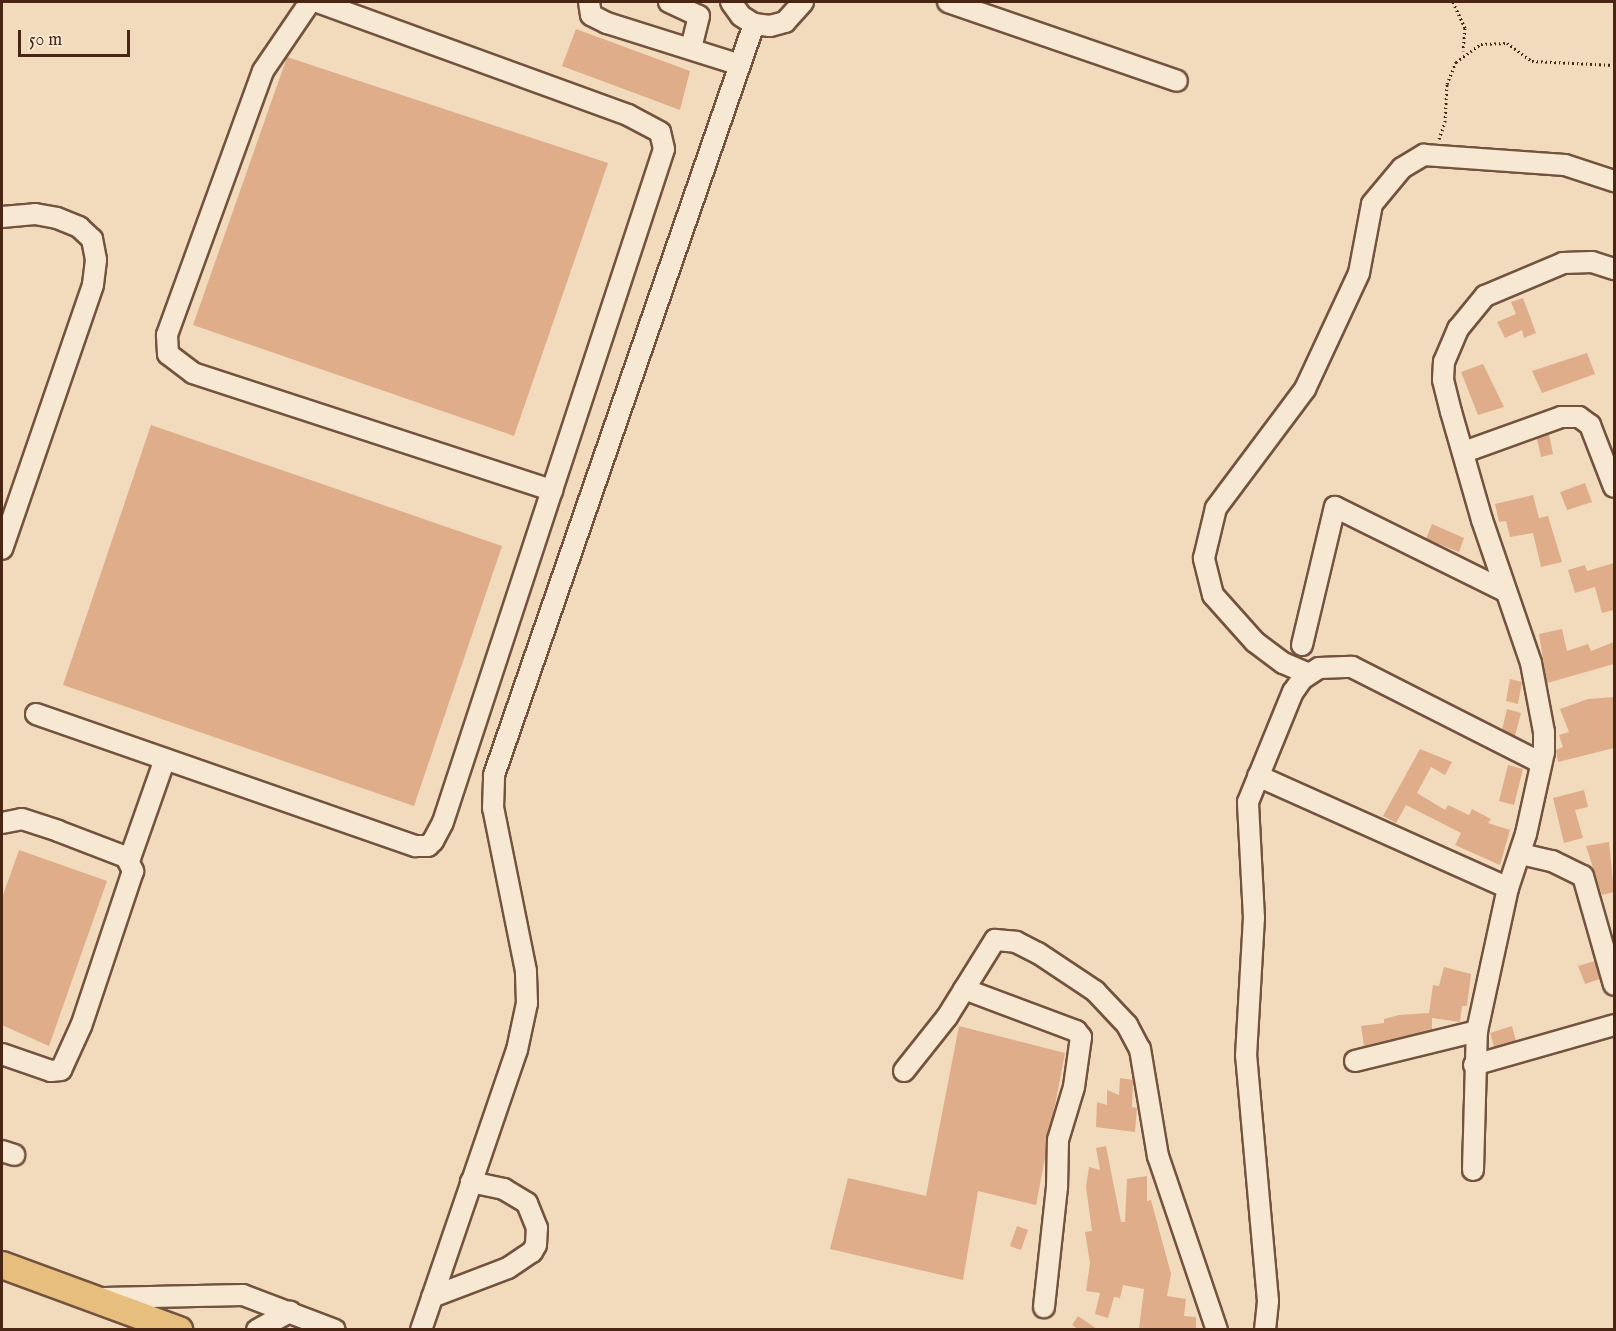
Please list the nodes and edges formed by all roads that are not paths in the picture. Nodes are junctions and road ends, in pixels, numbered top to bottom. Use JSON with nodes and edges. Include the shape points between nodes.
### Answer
{"nodes":[{"id":1,"x":310,"y":2,"type":"edge"},
{"id":2,"x":317,"y":2,"type":"edge"},
{"id":3,"x":589,"y":2,"type":"edge"},
{"id":4,"x":669,"y":2,"type":"edge"},
{"id":5,"x":730,"y":2,"type":"edge"},
{"id":6,"x":803,"y":2,"type":"edge"},
{"id":7,"x":948,"y":2,"type":"edge"},
{"id":8,"x":754,"y":24,"type":"junction"},
{"id":9,"x":691,"y":48,"type":"junction"},
{"id":10,"x":740,"y":65,"type":"junction"},
{"id":11,"x":1177,"y":81,"type":"dead end"},
{"id":12,"x":1614,"y":181,"type":"edge"},
{"id":13,"x":2,"y":217,"type":"edge"},
{"id":14,"x":1614,"y":270,"type":"edge"},
{"id":15,"x":1464,"y":452,"type":"junction"},
{"id":16,"x":1614,"y":487,"type":"edge"},
{"id":17,"x":552,"y":490,"type":"junction"},
{"id":18,"x":2,"y":549,"type":"edge"},
{"id":19,"x":1505,"y":591,"type":"junction"},
{"id":20,"x":1302,"y":645,"type":"dead end"},
{"id":21,"x":1309,"y":674,"type":"junction"},
{"id":22,"x":36,"y":714,"type":"dead end"},
{"id":23,"x":165,"y":759,"type":"junction"},
{"id":24,"x":1541,"y":763,"type":"junction"},
{"id":25,"x":1258,"y":776,"type":"junction"},
{"id":26,"x":2,"y":823,"type":"edge"},
{"id":27,"x":1521,"y":854,"type":"junction"},
{"id":28,"x":129,"y":861,"type":"junction"},
{"id":29,"x":1508,"y":888,"type":"junction"},
{"id":30,"x":1614,"y":985,"type":"edge"},
{"id":31,"x":964,"y":989,"type":"junction"},
{"id":32,"x":1614,"y":1025,"type":"edge"},
{"id":33,"x":1477,"y":1031,"type":"junction"},
{"id":34,"x":2,"y":1054,"type":"edge"},
{"id":35,"x":1355,"y":1061,"type":"dead end"},
{"id":36,"x":1474,"y":1065,"type":"junction"},
{"id":37,"x":904,"y":1071,"type":"dead end"},
{"id":38,"x":1473,"y":1170,"type":"dead end"},
{"id":39,"x":471,"y":1182,"type":"junction"},
{"id":40,"x":2,"y":1265,"type":"edge"},
{"id":41,"x":432,"y":1297,"type":"junction"},
{"id":42,"x":92,"y":1298,"type":"junction"},
{"id":43,"x":1044,"y":1307,"type":"dead end"},
{"id":44,"x":290,"y":1312,"type":"junction"},
{"id":45,"x":148,"y":1323,"type":"edge"},
{"id":46,"x":179,"y":1329,"type":"edge"},
{"id":47,"x":257,"y":1329,"type":"edge"},
{"id":48,"x":334,"y":1329,"type":"edge"},
{"id":49,"x":421,"y":1329,"type":"edge"},
{"id":50,"x":1217,"y":1329,"type":"edge"},
{"id":51,"x":1265,"y":1329,"type":"edge"}],
"edges":[{"from":1,"to":17,"type":"street","via":[[263,71],[167,336],[168,354],[193,373]]},
{"from":2,"to":17,"type":"street","via":[[585,98],[660,132],[664,157]]},
{"from":3,"to":9,"type":"street","via":[[589,11],[599,20]]},
{"from":4,"to":9,"type":"street","via":[[699,16]]},
{"from":5,"to":8,"type":"street"},
{"from":6,"to":8,"type":"street","via":[[785,22]]},
{"from":7,"to":11,"type":"street"},
{"from":8,"to":10,"type":"street"},
{"from":9,"to":10,"type":"street"},
{"from":10,"to":39,"type":"street","via":[[494,775],[493,808],[526,971],[527,1003],[517,1050]]},
{"from":12,"to":21,"type":"street","via":[[1564,165],[1424,154],[1402,168],[1372,204],[1359,273],[1305,389],[1216,508],[1204,558],[1213,595],[1248,634],[1283,663]]},
{"from":13,"to":18,"type":"street","via":[[35,214],[79,227],[92,239],[96,260],[93,285]]},
{"from":14,"to":15,"type":"street","via":[[1592,262],[1563,262],[1515,281],[1477,304],[1449,345],[1444,362],[1443,380]]},
{"from":15,"to":16,"type":"street","via":[[1561,417],[1579,417],[1590,425]]},
{"from":15,"to":19,"type":"street"},
{"from":17,"to":23,"type":"street","via":[[444,822],[428,846],[416,846]]},
{"from":19,"to":20,"type":"street","via":[[1335,507]]},
{"from":19,"to":24,"type":"street","via":[[1538,693],[1544,732]]},
{"from":21,"to":24,"type":"street","via":[[1319,668],[1352,667]]},
{"from":21,"to":25,"type":"street","via":[[1293,692]]},
{"from":22,"to":23,"type":"street"},
{"from":23,"to":28,"type":"street"},
{"from":24,"to":27,"type":"street"},
{"from":25,"to":29,"type":"street"},
{"from":25,"to":51,"type":"street","via":[[1248,802],[1254,929],[1246,1034],[1268,1300]]},
{"from":26,"to":28,"type":"street","via":[[22,819]]},
{"from":27,"to":29,"type":"street"},
{"from":27,"to":30,"type":"street","via":[[1551,861],[1583,876]]},
{"from":28,"to":34,"type":"street","via":[[133,871],[128,894],[61,1070],[51,1071]]},
{"from":29,"to":33,"type":"street"},
{"from":31,"to":37,"type":"street"},
{"from":31,"to":43,"type":"street","via":[[1076,1031],[1081,1037],[1074,1087],[1058,1140]]},
{"from":31,"to":50,"type":"street","via":[[991,942],[1010,940],[1079,978],[1127,1025],[1144,1062],[1158,1156]]},
{"from":32,"to":36,"type":"street"},
{"from":33,"to":35,"type":"street"},
{"from":33,"to":36,"type":"street"},
{"from":36,"to":38,"type":"street"},
{"from":39,"to":41,"type":"street"},
{"from":39,"to":41,"type":"street","via":[[504,1189],[527,1203],[537,1228],[536,1245],[508,1269]]},
{"from":40,"to":42,"type":"main road"},
{"from":41,"to":49,"type":"street"},
{"from":42,"to":44,"type":"street","via":[[243,1295]]},
{"from":42,"to":45,"type":"main road"},
{"from":44,"to":47,"type":"street"},
{"from":44,"to":48,"type":"street"},
{"from":45,"to":46,"type":"main road"}]}
